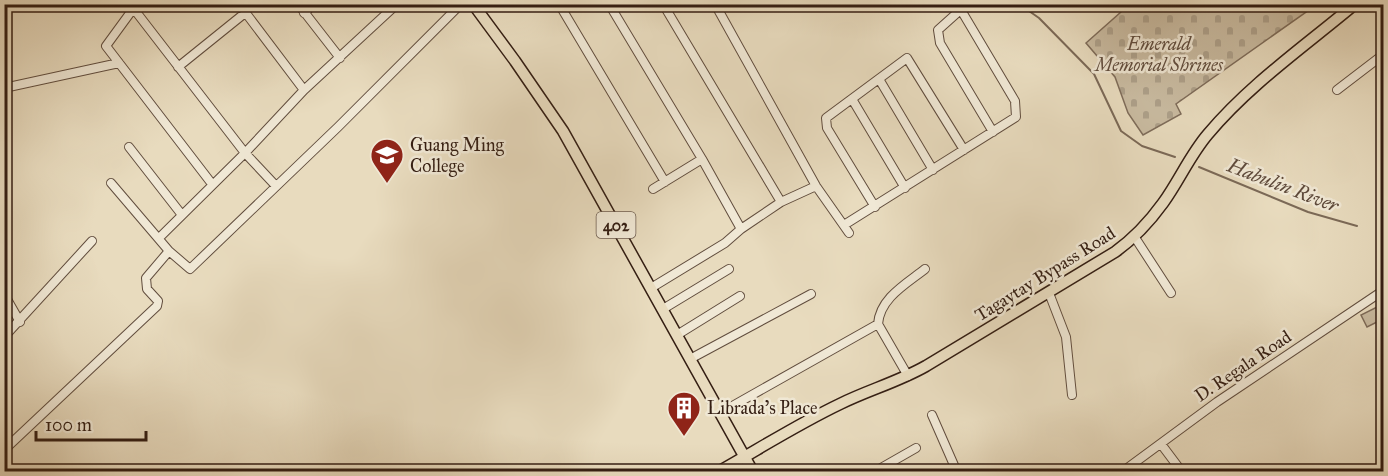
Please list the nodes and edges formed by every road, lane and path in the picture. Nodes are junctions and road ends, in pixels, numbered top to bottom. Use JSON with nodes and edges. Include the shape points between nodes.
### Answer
{"nodes":[{"id":1,"x":239,"y":4,"type":"edge"},
{"id":2,"x":298,"y":4,"type":"edge"},
{"id":3,"x":314,"y":4,"type":"edge"},
{"id":4,"x":398,"y":4,"type":"edge"},
{"id":5,"x":461,"y":4,"type":"edge"},
{"id":6,"x":473,"y":4,"type":"edge"},
{"id":7,"x":559,"y":4,"type":"edge"},
{"id":8,"x":609,"y":4,"type":"edge"},
{"id":9,"x":663,"y":4,"type":"edge"},
{"id":10,"x":716,"y":4,"type":"edge"},
{"id":11,"x":1355,"y":4,"type":"edge"},
{"id":12,"x":1379,"y":4,"type":"edge"},
{"id":13,"x":131,"y":7,"type":"edge"},
{"id":14,"x":964,"y":7,"type":"edge"},
{"id":15,"x":1383,"y":10,"type":"edge"},
{"id":16,"x":245,"y":13,"type":"junction"},
{"id":17,"x":304,"y":13,"type":"junction"},
{"id":18,"x":1383,"y":54,"type":"edge"},
{"id":19,"x":340,"y":58,"type":"junction"},
{"id":20,"x":119,"y":63,"type":"junction"},
{"id":21,"x":178,"y":67,"type":"junction"},
{"id":22,"x":879,"y":79,"type":"junction"},
{"id":23,"x":4,"y":88,"type":"edge"},
{"id":24,"x":304,"y":90,"type":"junction"},
{"id":25,"x":1337,"y":90,"type":"dead end"},
{"id":26,"x":852,"y":99,"type":"junction"},
{"id":27,"x":993,"y":132,"type":"junction"},
{"id":28,"x":129,"y":147,"type":"dead end"},
{"id":29,"x":964,"y":150,"type":"junction"},
{"id":30,"x":245,"y":153,"type":"junction"},
{"id":31,"x":702,"y":159,"type":"junction"},
{"id":32,"x":933,"y":170,"type":"junction"},
{"id":33,"x":665,"y":182,"type":"junction"},
{"id":34,"x":111,"y":183,"type":"dead end"},
{"id":35,"x":212,"y":184,"type":"junction"},
{"id":36,"x":276,"y":186,"type":"junction"},
{"id":37,"x":816,"y":186,"type":"junction"},
{"id":38,"x":905,"y":188,"type":"junction"},
{"id":39,"x":653,"y":189,"type":"dead end"},
{"id":40,"x":781,"y":201,"type":"junction"},
{"id":41,"x":874,"y":207,"type":"junction"},
{"id":42,"x":182,"y":215,"type":"junction"},
{"id":43,"x":844,"y":225,"type":"junction"},
{"id":44,"x":741,"y":229,"type":"junction"},
{"id":45,"x":849,"y":233,"type":"dead end"},
{"id":46,"x":1134,"y":236,"type":"junction"},
{"id":47,"x":159,"y":238,"type":"junction"},
{"id":48,"x":92,"y":241,"type":"dead end"},
{"id":49,"x":169,"y":250,"type":"junction"},
{"id":50,"x":729,"y":269,"type":"dead end"},
{"id":51,"x":925,"y":269,"type":"dead end"},
{"id":52,"x":651,"y":288,"type":"junction"},
{"id":53,"x":1383,"y":290,"type":"edge"},
{"id":54,"x":1049,"y":293,"type":"junction"},
{"id":55,"x":1171,"y":293,"type":"dead end"},
{"id":56,"x":4,"y":294,"type":"edge"},
{"id":57,"x":811,"y":294,"type":"dead end"},
{"id":58,"x":740,"y":296,"type":"dead end"},
{"id":59,"x":663,"y":309,"type":"junction"},
{"id":60,"x":20,"y":322,"type":"junction"},
{"id":61,"x":878,"y":324,"type":"junction"},
{"id":62,"x":676,"y":335,"type":"junction"},
{"id":63,"x":4,"y":337,"type":"edge"},
{"id":64,"x":690,"y":359,"type":"junction"},
{"id":65,"x":908,"y":376,"type":"junction"},
{"id":66,"x":1072,"y":394,"type":"dead end"},
{"id":67,"x":720,"y":413,"type":"junction"},
{"id":68,"x":932,"y":415,"type":"dead end"},
{"id":69,"x":1161,"y":444,"type":"junction"},
{"id":70,"x":916,"y":448,"type":"dead end"},
{"id":71,"x":4,"y":450,"type":"edge"},
{"id":72,"x":744,"y":456,"type":"junction"},
{"id":73,"x":718,"y":471,"type":"edge"},
{"id":74,"x":753,"y":471,"type":"edge"},
{"id":75,"x":874,"y":471,"type":"edge"},
{"id":76,"x":957,"y":471,"type":"edge"},
{"id":77,"x":1122,"y":471,"type":"edge"},
{"id":78,"x":1182,"y":471,"type":"edge"}],
"edges":[{"from":1,"to":16,"type":"street"},
{"from":2,"to":17,"type":"street"},
{"from":3,"to":17,"type":"street"},
{"from":4,"to":19,"type":"street"},
{"from":5,"to":36,"type":"street"},
{"from":6,"to":52,"type":"main road","number":"402","via":[[545,103]]},
{"from":7,"to":33,"type":"street"},
{"from":8,"to":31,"type":"street"},
{"from":9,"to":40,"type":"street"},
{"from":10,"to":37,"type":"street"},
{"from":11,"to":46,"type":"main road","name":"Tagaytay Bypass Road","via":[[1274,70],[1215,125],[1163,203]]},
{"from":12,"to":15,"type":"street"},
{"from":13,"to":20,"type":"street","via":[[106,46]]},
{"from":13,"to":21,"type":"street"},
{"from":14,"to":27,"type":"street","via":[[1015,101],[1016,117]]},
{"from":14,"to":27,"type":"street","via":[[938,30],[940,43]]},
{"from":16,"to":21,"type":"street"},
{"from":16,"to":24,"type":"street"},
{"from":17,"to":19,"type":"street"},
{"from":18,"to":25,"type":"street"},
{"from":19,"to":24,"type":"street"},
{"from":20,"to":23,"type":"street"},
{"from":20,"to":35,"type":"street"},
{"from":21,"to":30,"type":"street"},
{"from":22,"to":26,"type":"street"},
{"from":22,"to":29,"type":"street","via":[[907,57]]},
{"from":22,"to":32,"type":"street"},
{"from":24,"to":30,"type":"street"},
{"from":26,"to":38,"type":"street"},
{"from":26,"to":41,"type":"street","via":[[826,118],[827,128]]},
{"from":27,"to":29,"type":"street"},
{"from":28,"to":42,"type":"street"},
{"from":29,"to":32,"type":"street"},
{"from":30,"to":35,"type":"street"},
{"from":30,"to":36,"type":"street"},
{"from":31,"to":33,"type":"street"},
{"from":31,"to":44,"type":"street"},
{"from":32,"to":38,"type":"street"},
{"from":33,"to":39,"type":"street"},
{"from":34,"to":47,"type":"street"},
{"from":35,"to":42,"type":"street"},
{"from":36,"to":49,"type":"street","via":[[190,269]]},
{"from":37,"to":40,"type":"street"},
{"from":37,"to":43,"type":"street"},
{"from":38,"to":41,"type":"street"},
{"from":40,"to":44,"type":"street"},
{"from":41,"to":43,"type":"street"},
{"from":42,"to":47,"type":"street"},
{"from":43,"to":45,"type":"street"},
{"from":44,"to":52,"type":"street"},
{"from":46,"to":54,"type":"main road","name":"Tagaytay Bypass Road","via":[[1108,258]]},
{"from":46,"to":55,"type":"street"},
{"from":47,"to":49,"type":"street"},
{"from":48,"to":60,"type":"street"},
{"from":49,"to":71,"type":"street","via":[[146,278],[147,289],[158,301],[157,306]]},
{"from":50,"to":59,"type":"street"},
{"from":51,"to":61,"type":"street","via":[[891,296],[879,314]]},
{"from":52,"to":59,"type":"main road","number":"402"},
{"from":53,"to":69,"type":"street","name":"D. Regala Road"},
{"from":54,"to":65,"type":"main road","name":"Tagaytay Bypass Road"},
{"from":54,"to":66,"type":"street","via":[[1066,337]]},
{"from":56,"to":60,"type":"street"},
{"from":57,"to":64,"type":"street"},
{"from":58,"to":62,"type":"street"},
{"from":59,"to":62,"type":"main road","number":"402"},
{"from":60,"to":63,"type":"street"},
{"from":61,"to":65,"type":"street"},
{"from":61,"to":67,"type":"street"},
{"from":62,"to":64,"type":"main road","number":"402"},
{"from":64,"to":67,"type":"main road","number":"402"},
{"from":65,"to":72,"type":"main road","name":"Tagaytay Bypass Road","via":[[838,405]]},
{"from":67,"to":72,"type":"main road","number":"402"},
{"from":68,"to":76,"type":"street"},
{"from":69,"to":77,"type":"street","name":"D. Regala Road"},
{"from":69,"to":78,"type":"street"},
{"from":70,"to":75,"type":"street"},
{"from":72,"to":73,"type":"main road","name":"Tagaytay Bypass Road"},
{"from":72,"to":74,"type":"main road","number":"402"}]}
